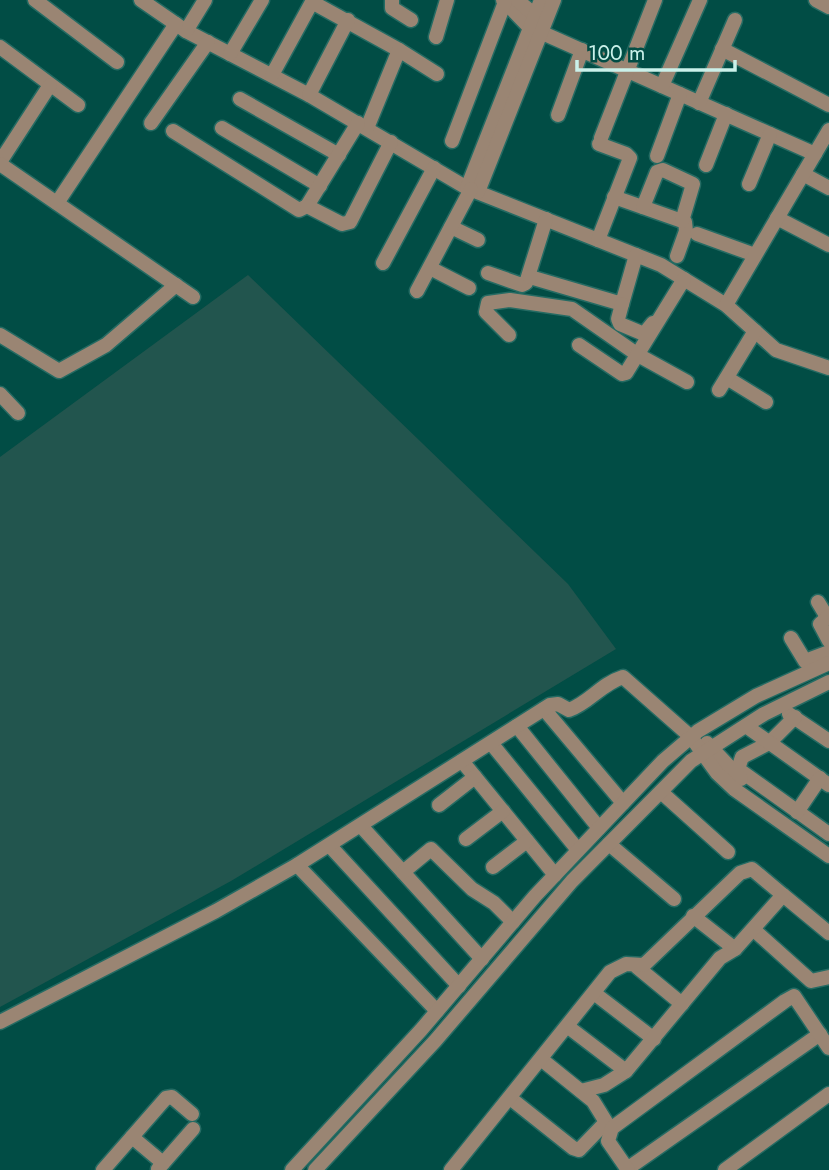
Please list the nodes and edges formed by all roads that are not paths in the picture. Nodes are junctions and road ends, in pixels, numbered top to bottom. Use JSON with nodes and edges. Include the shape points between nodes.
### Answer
{"nodes":[{"id":1,"x":35,"y":0,"type":"edge"},
{"id":2,"x":141,"y":0,"type":"edge"},
{"id":3,"x":205,"y":0,"type":"edge"},
{"id":4,"x":262,"y":0,"type":"edge"},
{"id":5,"x":393,"y":0,"type":"edge"},
{"id":6,"x":447,"y":0,"type":"edge"},
{"id":7,"x":541,"y":0,"type":"edge"},
{"id":8,"x":554,"y":0,"type":"edge"},
{"id":9,"x":655,"y":0,"type":"edge"},
{"id":10,"x":699,"y":0,"type":"edge"},
{"id":11,"x":816,"y":0,"type":"edge"},
{"id":12,"x":508,"y":1,"type":"edge"},
{"id":13,"x":829,"y":7,"type":"edge"},
{"id":14,"x":348,"y":20,"type":"junction"},
{"id":15,"x":411,"y":20,"type":"dead end"},
{"id":16,"x":735,"y":20,"type":"dead end"},
{"id":17,"x":537,"y":24,"type":"junction"},
{"id":18,"x":181,"y":28,"type":"junction"},
{"id":19,"x":436,"y":37,"type":"dead end"},
{"id":20,"x":208,"y":42,"type":"junction"},
{"id":21,"x":0,"y":47,"type":"edge"},
{"id":22,"x":399,"y":50,"type":"junction"},
{"id":23,"x":722,"y":50,"type":"junction"},
{"id":24,"x":582,"y":51,"type":"junction"},
{"id":25,"x":230,"y":54,"type":"junction"},
{"id":26,"x":117,"y":62,"type":"dead end"},
{"id":27,"x":628,"y":71,"type":"junction"},
{"id":28,"x":436,"y":74,"type":"dead end"},
{"id":29,"x":272,"y":75,"type":"junction"},
{"id":30,"x":50,"y":86,"type":"junction"},
{"id":31,"x":662,"y":86,"type":"junction"},
{"id":32,"x":309,"y":94,"type":"junction"},
{"id":33,"x":680,"y":94,"type":"junction"},
{"id":34,"x":240,"y":99,"type":"dead end"},
{"id":35,"x":699,"y":103,"type":"junction"},
{"id":36,"x":78,"y":105,"type":"dead end"},
{"id":37,"x":829,"y":105,"type":"edge"},
{"id":38,"x":726,"y":114,"type":"junction"},
{"id":39,"x":558,"y":116,"type":"dead end"},
{"id":40,"x":151,"y":123,"type":"dead end"},
{"id":41,"x":363,"y":126,"type":"junction"},
{"id":42,"x":222,"y":128,"type":"dead end"},
{"id":43,"x":829,"y":130,"type":"edge"},
{"id":44,"x":173,"y":131,"type":"dead end"},
{"id":45,"x":770,"y":134,"type":"junction"},
{"id":46,"x":452,"y":141,"type":"dead end"},
{"id":47,"x":391,"y":142,"type":"junction"},
{"id":48,"x":815,"y":154,"type":"junction"},
{"id":49,"x":339,"y":155,"type":"junction"},
{"id":50,"x":657,"y":156,"type":"dead end"},
{"id":51,"x":0,"y":163,"type":"edge"},
{"id":52,"x":706,"y":165,"type":"dead end"},
{"id":53,"x":434,"y":168,"type":"junction"},
{"id":54,"x":803,"y":174,"type":"junction"},
{"id":55,"x":749,"y":184,"type":"dead end"},
{"id":56,"x":320,"y":186,"type":"junction"},
{"id":57,"x":829,"y":188,"type":"edge"},
{"id":58,"x":472,"y":190,"type":"junction"},
{"id":59,"x":614,"y":197,"type":"junction"},
{"id":60,"x":57,"y":203,"type":"junction"},
{"id":61,"x":307,"y":206,"type":"junction"},
{"id":62,"x":643,"y":207,"type":"junction"},
{"id":63,"x":777,"y":218,"type":"junction"},
{"id":64,"x":546,"y":219,"type":"junction"},
{"id":65,"x":682,"y":221,"type":"junction"},
{"id":66,"x":452,"y":226,"type":"junction"},
{"id":67,"x":697,"y":234,"type":"dead end"},
{"id":68,"x":478,"y":240,"type":"dead end"},
{"id":69,"x":597,"y":240,"type":"junction"},
{"id":70,"x":829,"y":245,"type":"edge"},
{"id":71,"x":636,"y":255,"type":"junction"},
{"id":72,"x":755,"y":255,"type":"junction"},
{"id":73,"x":677,"y":256,"type":"dead end"},
{"id":74,"x":383,"y":263,"type":"dead end"},
{"id":75,"x":430,"y":268,"type":"junction"},
{"id":76,"x":488,"y":273,"type":"dead end"},
{"id":77,"x":530,"y":277,"type":"junction"},
{"id":78,"x":684,"y":279,"type":"junction"},
{"id":79,"x":176,"y":285,"type":"junction"},
{"id":80,"x":469,"y":288,"type":"dead end"},
{"id":81,"x":417,"y":291,"type":"dead end"},
{"id":82,"x":193,"y":297,"type":"dead end"},
{"id":83,"x":622,"y":303,"type":"junction"},
{"id":84,"x":726,"y":305,"type":"junction"},
{"id":85,"x":657,"y":315,"type":"dead end"},
{"id":86,"x":755,"y":331,"type":"junction"},
{"id":87,"x":0,"y":335,"type":"edge"},
{"id":88,"x":509,"y":335,"type":"dead end"},
{"id":89,"x":579,"y":345,"type":"dead end"},
{"id":90,"x":638,"y":355,"type":"junction"},
{"id":91,"x":829,"y":368,"type":"edge"},
{"id":92,"x":687,"y":382,"type":"dead end"},
{"id":93,"x":0,"y":394,"type":"edge"},
{"id":94,"x":766,"y":402,"type":"dead end"},
{"id":95,"x":18,"y":413,"type":"dead end"},
{"id":96,"x":818,"y":602,"type":"dead end"},
{"id":97,"x":828,"y":617,"type":"edge"},
{"id":98,"x":791,"y":639,"type":"dead end"},
{"id":99,"x":829,"y":641,"type":"edge"},
{"id":100,"x":829,"y":652,"type":"edge"},
{"id":101,"x":829,"y":663,"type":"edge"},
{"id":102,"x":829,"y":682,"type":"edge"},
{"id":103,"x":779,"y":707,"type":"junction"},
{"id":104,"x":544,"y":709,"type":"junction"},
{"id":105,"x":795,"y":717,"type":"junction"},
{"id":106,"x":517,"y":726,"type":"junction"},
{"id":107,"x":746,"y":726,"type":"junction"},
{"id":108,"x":694,"y":734,"type":"junction"},
{"id":109,"x":829,"y":741,"type":"edge"},
{"id":110,"x":491,"y":743,"type":"junction"},
{"id":111,"x":769,"y":743,"type":"junction"},
{"id":112,"x":707,"y":751,"type":"junction"},
{"id":113,"x":463,"y":761,"type":"junction"},
{"id":114,"x":475,"y":777,"type":"junction"},
{"id":115,"x":824,"y":781,"type":"edge"},
{"id":116,"x":661,"y":792,"type":"junction"},
{"id":117,"x":623,"y":803,"type":"junction"},
{"id":118,"x":439,"y":805,"type":"dead end"},
{"id":119,"x":503,"y":811,"type":"junction"},
{"id":120,"x":797,"y":812,"type":"junction"},
{"id":121,"x":361,"y":826,"type":"junction"},
{"id":122,"x":599,"y":828,"type":"junction"},
{"id":123,"x":829,"y":834,"type":"edge"},
{"id":124,"x":466,"y":839,"type":"dead end"},
{"id":125,"x":527,"y":841,"type":"junction"},
{"id":126,"x":609,"y":844,"type":"junction"},
{"id":127,"x":829,"y":845,"type":"edge"},
{"id":128,"x":330,"y":846,"type":"junction"},
{"id":129,"x":578,"y":850,"type":"junction"},
{"id":130,"x":728,"y":852,"type":"dead end"},
{"id":131,"x":829,"y":856,"type":"edge"},
{"id":132,"x":297,"y":865,"type":"junction"},
{"id":133,"x":493,"y":867,"type":"dead end"},
{"id":134,"x":403,"y":872,"type":"junction"},
{"id":135,"x":555,"y":875,"type":"junction"},
{"id":136,"x":783,"y":895,"type":"junction"},
{"id":137,"x":674,"y":899,"type":"dead end"},
{"id":138,"x":693,"y":916,"type":"junction"},
{"id":139,"x":513,"y":922,"type":"junction"},
{"id":140,"x":754,"y":930,"type":"junction"},
{"id":141,"x":829,"y":933,"type":"edge"},
{"id":142,"x":735,"y":949,"type":"junction"},
{"id":143,"x":482,"y":959,"type":"junction"},
{"id":144,"x":637,"y":967,"type":"junction"},
{"id":145,"x":829,"y":977,"type":"edge"},
{"id":146,"x":811,"y":981,"type":"junction"},
{"id":147,"x":459,"y":986,"type":"junction"},
{"id":148,"x":594,"y":993,"type":"junction"},
{"id":149,"x":794,"y":996,"type":"junction"},
{"id":150,"x":682,"y":1004,"type":"junction"},
{"id":151,"x":437,"y":1012,"type":"junction"},
{"id":152,"x":0,"y":1022,"type":"edge"},
{"id":153,"x":567,"y":1026,"type":"junction"},
{"id":154,"x":820,"y":1034,"type":"junction"},
{"id":155,"x":654,"y":1039,"type":"junction"},
{"id":156,"x":829,"y":1048,"type":"edge"},
{"id":157,"x":541,"y":1059,"type":"junction"},
{"id":158,"x":626,"y":1071,"type":"junction"},
{"id":159,"x":581,"y":1091,"type":"junction"},
{"id":160,"x":829,"y":1094,"type":"edge"},
{"id":161,"x":510,"y":1098,"type":"junction"},
{"id":162,"x":609,"y":1125,"type":"junction"},
{"id":163,"x":132,"y":1137,"type":"junction"},
{"id":164,"x":160,"y":1168,"type":"edge"},
{"id":165,"x":627,"y":1169,"type":"edge"},
{"id":166,"x":103,"y":1170,"type":"edge"},
{"id":167,"x":292,"y":1170,"type":"edge"},
{"id":168,"x":315,"y":1170,"type":"edge"},
{"id":169,"x":451,"y":1170,"type":"edge"},
{"id":170,"x":725,"y":1170,"type":"edge"}],
"edges":[{"from":1,"to":26,"type":"street"},
{"from":2,"to":18,"type":"street"},
{"from":3,"to":18,"type":"street"},
{"from":4,"to":25,"type":"street"},
{"from":5,"to":15,"type":"street","via":[[392,8]]},
{"from":6,"to":19,"type":"street"},
{"from":7,"to":17,"type":"street"},
{"from":8,"to":17,"type":"street"},
{"from":9,"to":27,"type":"street"},
{"from":10,"to":31,"type":"street"},
{"from":11,"to":13,"type":"street"},
{"from":12,"to":17,"type":"street"},
{"from":12,"to":46,"type":"street"},
{"from":14,"to":22,"type":"street"},
{"from":14,"to":29,"type":"street","via":[[312,2]]},
{"from":14,"to":32,"type":"street"},
{"from":16,"to":23,"type":"street"},
{"from":17,"to":24,"type":"street"},
{"from":17,"to":58,"type":"street"},
{"from":18,"to":20,"type":"street"},
{"from":18,"to":60,"type":"street"},
{"from":20,"to":25,"type":"street"},
{"from":20,"to":40,"type":"street"},
{"from":21,"to":30,"type":"street"},
{"from":22,"to":28,"type":"street"},
{"from":22,"to":41,"type":"street"},
{"from":23,"to":35,"type":"street"},
{"from":23,"to":37,"type":"street"},
{"from":24,"to":27,"type":"street"},
{"from":24,"to":39,"type":"street"},
{"from":25,"to":29,"type":"street"},
{"from":27,"to":31,"type":"street"},
{"from":27,"to":59,"type":"street","via":[[600,141],[630,158]]},
{"from":29,"to":32,"type":"street"},
{"from":30,"to":36,"type":"street"},
{"from":30,"to":51,"type":"street"},
{"from":31,"to":33,"type":"street"},
{"from":32,"to":41,"type":"street"},
{"from":33,"to":35,"type":"street"},
{"from":33,"to":50,"type":"street"},
{"from":34,"to":49,"type":"street"},
{"from":35,"to":38,"type":"street"},
{"from":38,"to":45,"type":"street"},
{"from":38,"to":52,"type":"street"},
{"from":41,"to":47,"type":"street"},
{"from":41,"to":49,"type":"street"},
{"from":42,"to":56,"type":"street"},
{"from":43,"to":48,"type":"street"},
{"from":44,"to":61,"type":"street","via":[[294,209]]},
{"from":45,"to":48,"type":"street"},
{"from":45,"to":55,"type":"street"},
{"from":47,"to":53,"type":"street"},
{"from":47,"to":61,"type":"street","via":[[350,222],[342,224]]},
{"from":48,"to":54,"type":"street"},
{"from":49,"to":56,"type":"street"},
{"from":51,"to":60,"type":"street"},
{"from":53,"to":58,"type":"street"},
{"from":53,"to":74,"type":"street"},
{"from":54,"to":57,"type":"street"},
{"from":54,"to":63,"type":"street"},
{"from":56,"to":61,"type":"street"},
{"from":58,"to":64,"type":"street"},
{"from":58,"to":66,"type":"street"},
{"from":59,"to":62,"type":"street"},
{"from":59,"to":69,"type":"street"},
{"from":60,"to":79,"type":"street"},
{"from":62,"to":65,"type":"street"},
{"from":62,"to":65,"type":"street","via":[[657,172],[663,170],[693,184]]},
{"from":63,"to":70,"type":"street"},
{"from":63,"to":72,"type":"street"},
{"from":64,"to":69,"type":"street"},
{"from":64,"to":77,"type":"street"},
{"from":65,"to":73,"type":"street","via":[[686,231]]},
{"from":66,"to":68,"type":"street"},
{"from":66,"to":75,"type":"street"},
{"from":67,"to":72,"type":"street"},
{"from":69,"to":71,"type":"street"},
{"from":71,"to":78,"type":"street"},
{"from":71,"to":83,"type":"street"},
{"from":72,"to":84,"type":"street"},
{"from":75,"to":80,"type":"street"},
{"from":75,"to":81,"type":"street"},
{"from":76,"to":77,"type":"street","via":[[522,285]]},
{"from":77,"to":83,"type":"street"},
{"from":78,"to":84,"type":"street"},
{"from":78,"to":90,"type":"street"},
{"from":79,"to":82,"type":"street"},
{"from":79,"to":87,"type":"street","via":[[106,345],[59,371]]},
{"from":83,"to":85,"type":"street","via":[[620,324],[644,334]]},
{"from":84,"to":86,"type":"street"},
{"from":86,"to":91,"type":"street","via":[[776,350]]},
{"from":86,"to":94,"type":"street","via":[[723,384]]},
{"from":88,"to":90,"type":"street","via":[[486,312],[488,303],[510,300],[572,309]]},
{"from":89,"to":90,"type":"street","via":[[622,374]]},
{"from":90,"to":92,"type":"street"},
{"from":93,"to":95,"type":"street"},
{"from":96,"to":97,"type":"street"},
{"from":97,"to":99,"type":"street","via":[[820,624]]},
{"from":98,"to":100,"type":"street","via":[[805,661]]},
{"from":101,"to":108,"type":"street","via":[[756,695]]},
{"from":102,"to":103,"type":"street"},
{"from":103,"to":105,"type":"street"},
{"from":103,"to":107,"type":"street"},
{"from":104,"to":106,"type":"street"},
{"from":104,"to":108,"type":"street","via":[[558,704],[569,710],[579,706],[609,681],[623,677]]},
{"from":104,"to":117,"type":"street"},
{"from":105,"to":109,"type":"street"},
{"from":105,"to":111,"type":"street"},
{"from":106,"to":110,"type":"street"},
{"from":106,"to":122,"type":"street"},
{"from":107,"to":111,"type":"street"},
{"from":107,"to":112,"type":"street"},
{"from":108,"to":112,"type":"street"},
{"from":108,"to":117,"type":"street"},
{"from":110,"to":113,"type":"street"},
{"from":110,"to":129,"type":"street"},
{"from":111,"to":115,"type":"street"},
{"from":111,"to":120,"type":"street","via":[[742,757],[738,769]]},
{"from":112,"to":116,"type":"street"},
{"from":112,"to":127,"type":"street"},
{"from":112,"to":131,"type":"street","via":[[716,773],[734,789]]},
{"from":113,"to":114,"type":"street"},
{"from":113,"to":121,"type":"street"},
{"from":114,"to":118,"type":"street"},
{"from":114,"to":119,"type":"street"},
{"from":115,"to":120,"type":"street"},
{"from":116,"to":126,"type":"street"},
{"from":116,"to":130,"type":"street"},
{"from":117,"to":122,"type":"street"},
{"from":119,"to":124,"type":"street"},
{"from":119,"to":125,"type":"street"},
{"from":120,"to":123,"type":"street"},
{"from":121,"to":128,"type":"street"},
{"from":121,"to":134,"type":"street"},
{"from":122,"to":129,"type":"street"},
{"from":125,"to":133,"type":"street"},
{"from":125,"to":135,"type":"street"},
{"from":126,"to":137,"type":"street"},
{"from":126,"to":168,"type":"street"},
{"from":128,"to":132,"type":"street"},
{"from":128,"to":147,"type":"street"},
{"from":129,"to":135,"type":"street"},
{"from":132,"to":151,"type":"street"},
{"from":132,"to":152,"type":"street"},
{"from":134,"to":139,"type":"street","via":[[431,849]]},
{"from":134,"to":143,"type":"street"},
{"from":135,"to":139,"type":"street"},
{"from":136,"to":138,"type":"street","via":[[752,869],[730,880]]},
{"from":136,"to":140,"type":"street"},
{"from":136,"to":141,"type":"street"},
{"from":138,"to":142,"type":"street"},
{"from":138,"to":144,"type":"street"},
{"from":139,"to":143,"type":"street"},
{"from":140,"to":142,"type":"street"},
{"from":140,"to":146,"type":"street"},
{"from":142,"to":150,"type":"street","via":[[720,958]]},
{"from":143,"to":147,"type":"street"},
{"from":144,"to":148,"type":"street","via":[[618,966]]},
{"from":144,"to":150,"type":"street"},
{"from":145,"to":146,"type":"street"},
{"from":146,"to":149,"type":"street"},
{"from":147,"to":151,"type":"street"},
{"from":148,"to":153,"type":"street"},
{"from":148,"to":155,"type":"street"},
{"from":149,"to":154,"type":"street"},
{"from":149,"to":162,"type":"street"},
{"from":150,"to":155,"type":"street"},
{"from":151,"to":167,"type":"street"},
{"from":153,"to":157,"type":"street"},
{"from":153,"to":158,"type":"street"},
{"from":154,"to":156,"type":"street"},
{"from":154,"to":165,"type":"street"},
{"from":155,"to":158,"type":"street"},
{"from":157,"to":159,"type":"street"},
{"from":157,"to":161,"type":"street"},
{"from":158,"to":159,"type":"street","via":[[604,1086]]},
{"from":159,"to":162,"type":"street"},
{"from":160,"to":170,"type":"street"},
{"from":161,"to":162,"type":"street","via":[[579,1150]]},
{"from":161,"to":169,"type":"street"},
{"from":162,"to":165,"type":"street","via":[[608,1141]]},
{"from":163,"to":164,"type":"street"},
{"from":163,"to":164,"type":"street","via":[[169,1097],[193,1122]]},
{"from":163,"to":166,"type":"street"}]}
